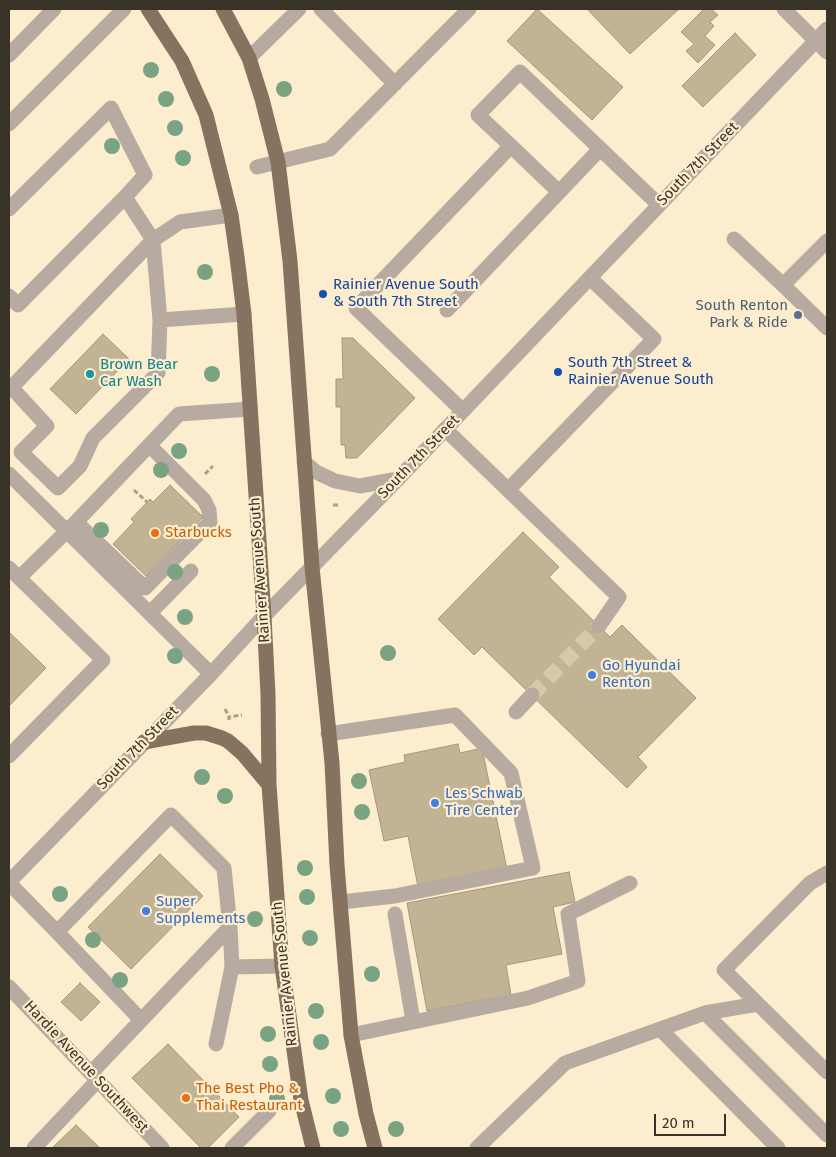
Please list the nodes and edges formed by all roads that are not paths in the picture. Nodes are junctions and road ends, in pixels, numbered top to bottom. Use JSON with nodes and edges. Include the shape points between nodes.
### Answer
{"nodes":[{"id":1,"x":54,"y":9,"type":"edge"},
{"id":2,"x":124,"y":9,"type":"edge"},
{"id":3,"x":148,"y":9,"type":"edge"},
{"id":4,"x":223,"y":9,"type":"edge"},
{"id":5,"x":299,"y":9,"type":"edge"},
{"id":6,"x":321,"y":9,"type":"edge"},
{"id":7,"x":469,"y":9,"type":"edge"},
{"id":8,"x":784,"y":9,"type":"edge"},
{"id":9,"x":827,"y":30,"type":"edge"},
{"id":10,"x":816,"y":41,"type":"junction"},
{"id":11,"x":827,"y":52,"type":"edge"},
{"id":12,"x":9,"y":55,"type":"edge"},
{"id":13,"x":249,"y":58,"type":"junction"},
{"id":14,"x":395,"y":84,"type":"junction"},
{"id":15,"x":9,"y":124,"type":"edge"},
{"id":16,"x":511,"y":146,"type":"junction"},
{"id":17,"x":600,"y":149,"type":"junction"},
{"id":18,"x":278,"y":162,"type":"junction"},
{"id":19,"x":258,"y":168,"type":"dead end"},
{"id":20,"x":559,"y":192,"type":"junction"},
{"id":21,"x":125,"y":197,"type":"junction"},
{"id":22,"x":658,"y":205,"type":"junction"},
{"id":23,"x":9,"y":209,"type":"edge"},
{"id":24,"x":231,"y":215,"type":"junction"},
{"id":25,"x":734,"y":239,"type":"dead end"},
{"id":26,"x":153,"y":240,"type":"junction"},
{"id":27,"x":827,"y":241,"type":"edge"},
{"id":28,"x":590,"y":278,"type":"junction"},
{"id":29,"x":783,"y":285,"type":"junction"},
{"id":30,"x":12,"y":305,"type":"edge"},
{"id":31,"x":447,"y":310,"type":"dead end"},
{"id":32,"x":244,"y":314,"type":"junction"},
{"id":33,"x":160,"y":320,"type":"junction"},
{"id":34,"x":827,"y":328,"type":"edge"},
{"id":35,"x":10,"y":389,"type":"edge"},
{"id":36,"x":250,"y":409,"type":"junction"},
{"id":37,"x":462,"y":410,"type":"junction"},
{"id":38,"x":445,"y":429,"type":"junction"},
{"id":39,"x":149,"y":445,"type":"junction"},
{"id":40,"x":304,"y":462,"type":"junction"},
{"id":41,"x":9,"y":474,"type":"edge"},
{"id":42,"x":398,"y":479,"type":"junction"},
{"id":43,"x":508,"y":490,"type":"junction"},
{"id":44,"x":71,"y":526,"type":"junction"},
{"id":45,"x":312,"y":567,"type":"junction"},
{"id":46,"x":191,"y":571,"type":"dead end"},
{"id":47,"x":14,"y":573,"type":"edge"},
{"id":48,"x":150,"y":613,"type":"junction"},
{"id":49,"x":264,"y":616,"type":"junction"},
{"id":50,"x":599,"y":626,"type":"tunnel mouth"},
{"id":51,"x":211,"y":674,"type":"junction"},
{"id":52,"x":532,"y":695,"type":"tunnel mouth"},
{"id":53,"x":516,"y":712,"type":"dead end"},
{"id":54,"x":328,"y":734,"type":"junction"},
{"id":55,"x":144,"y":742,"type":"junction"},
{"id":56,"x":9,"y":756,"type":"edge"},
{"id":57,"x":269,"y":785,"type":"junction"},
{"id":58,"x":827,"y":873,"type":"edge"},
{"id":59,"x":9,"y":883,"type":"edge"},
{"id":60,"x":630,"y":883,"type":"dead end"},
{"id":61,"x":341,"y":902,"type":"junction"},
{"id":62,"x":395,"y":914,"type":"dead end"},
{"id":63,"x":230,"y":927,"type":"junction"},
{"id":64,"x":57,"y":932,"type":"junction"},
{"id":65,"x":282,"y":966,"type":"junction"},
{"id":66,"x":232,"y":967,"type":"junction"},
{"id":67,"x":10,"y":990,"type":"edge"},
{"id":68,"x":758,"y":1004,"type":"junction"},
{"id":69,"x":705,"y":1014,"type":"junction"},
{"id":70,"x":142,"y":1020,"type":"junction"},
{"id":71,"x":413,"y":1022,"type":"junction"},
{"id":72,"x":660,"y":1029,"type":"junction"},
{"id":73,"x":351,"y":1036,"type":"junction"},
{"id":74,"x":216,"y":1044,"type":"dead end"},
{"id":75,"x":827,"y":1072,"type":"edge"},
{"id":76,"x":95,"y":1076,"type":"junction"},
{"id":77,"x":269,"y":1111,"type":"dead end"},
{"id":78,"x":827,"y":1135,"type":"edge"},
{"id":79,"x":34,"y":1148,"type":"edge"},
{"id":80,"x":162,"y":1148,"type":"edge"},
{"id":81,"x":232,"y":1148,"type":"edge"},
{"id":82,"x":314,"y":1148,"type":"edge"},
{"id":83,"x":375,"y":1148,"type":"edge"},
{"id":84,"x":477,"y":1148,"type":"edge"},
{"id":85,"x":778,"y":1148,"type":"edge"}],
"edges":[{"from":1,"to":12,"type":"street"},
{"from":2,"to":15,"type":"street"},
{"from":3,"to":24,"type":"main road","name":"Rainier Avenue South","via":[[182,61],[206,115]]},
{"from":4,"to":13,"type":"main road"},
{"from":5,"to":13,"type":"street"},
{"from":6,"to":14,"type":"street"},
{"from":7,"to":14,"type":"street"},
{"from":8,"to":10,"type":"street"},
{"from":9,"to":10,"type":"street","name":"South 7th Street"},
{"from":10,"to":11,"type":"street"},
{"from":10,"to":22,"type":"street","name":"South 7th Street"},
{"from":13,"to":18,"type":"main road"},
{"from":14,"to":18,"type":"street","via":[[330,149]]},
{"from":16,"to":17,"type":"street","via":[[478,115],[520,72]]},
{"from":16,"to":20,"type":"street"},
{"from":16,"to":37,"type":"street","via":[[356,308]]},
{"from":17,"to":20,"type":"street"},
{"from":17,"to":22,"type":"street"},
{"from":18,"to":19,"type":"street"},
{"from":18,"to":40,"type":"main road","via":[[290,261]]},
{"from":20,"to":31,"type":"street"},
{"from":21,"to":23,"type":"street","via":[[145,175],[111,108]]},
{"from":21,"to":26,"type":"street"},
{"from":21,"to":30,"type":"street"},
{"from":22,"to":28,"type":"street","name":"South 7th Street"},
{"from":24,"to":26,"type":"street","via":[[180,222]]},
{"from":24,"to":32,"type":"main road","name":"Rainier Avenue South"},
{"from":25,"to":29,"type":"street"},
{"from":26,"to":33,"type":"street"},
{"from":26,"to":35,"type":"street"},
{"from":27,"to":29,"type":"street"},
{"from":28,"to":37,"type":"street","name":"South 7th Street"},
{"from":28,"to":43,"type":"street","via":[[654,340]]},
{"from":29,"to":34,"type":"street"},
{"from":32,"to":33,"type":"street"},
{"from":32,"to":36,"type":"main road","name":"Rainier Avenue South"},
{"from":33,"to":35,"type":"street","via":[[158,373],[92,438],[80,466],[58,488],[21,452],[47,426]]},
{"from":36,"to":39,"type":"street","via":[[178,414]]},
{"from":36,"to":49,"type":"main road","name":"Rainier Avenue South"},
{"from":37,"to":38,"type":"street","name":"South 7th Street"},
{"from":38,"to":42,"type":"street","name":"South 7th Street"},
{"from":38,"to":43,"type":"street"},
{"from":39,"to":44,"type":"street"},
{"from":39,"to":44,"type":"street","via":[[204,500],[210,522],[145,588]]},
{"from":40,"to":42,"type":"street","via":[[335,481],[360,486]]},
{"from":40,"to":45,"type":"main road"},
{"from":41,"to":44,"type":"street"},
{"from":42,"to":45,"type":"street","name":"South 7th Street"},
{"from":43,"to":50,"type":"street","via":[[619,597]]},
{"from":44,"to":47,"type":"street"},
{"from":44,"to":48,"type":"street"},
{"from":45,"to":49,"type":"street","name":"South 7th Street"},
{"from":45,"to":54,"type":"main road"},
{"from":46,"to":48,"type":"street"},
{"from":47,"to":56,"type":"street","via":[[103,660]]},
{"from":48,"to":51,"type":"street"},
{"from":49,"to":51,"type":"street","name":"South 7th Street"},
{"from":49,"to":57,"type":"main road","name":"Rainier Avenue South"},
{"from":51,"to":55,"type":"street","name":"South 7th Street"},
{"from":52,"to":53,"type":"street"},
{"from":54,"to":61,"type":"main road"},
{"from":54,"to":61,"type":"street","via":[[454,715],[511,773],[533,868],[395,896]]},
{"from":55,"to":57,"type":"main road","via":[[206,733],[228,741]]},
{"from":55,"to":59,"type":"street","name":"South 7th Street"},
{"from":57,"to":65,"type":"main road","name":"Rainier Avenue South"},
{"from":58,"to":68,"type":"street","via":[[810,883],[724,970]]},
{"from":59,"to":64,"type":"street"},
{"from":60,"to":71,"type":"street","via":[[568,914],[578,981],[528,998]]},
{"from":61,"to":73,"type":"main road"},
{"from":62,"to":71,"type":"street"},
{"from":63,"to":64,"type":"street","via":[[224,868],[171,815]]},
{"from":63,"to":66,"type":"street"},
{"from":63,"to":70,"type":"street"},
{"from":64,"to":70,"type":"street"},
{"from":65,"to":66,"type":"street"},
{"from":65,"to":82,"type":"main road","name":"Rainier Avenue South","via":[[301,1100]]},
{"from":66,"to":74,"type":"street"},
{"from":67,"to":76,"type":"street","name":"Hardie Avenue Southwest"},
{"from":68,"to":69,"type":"street"},
{"from":68,"to":75,"type":"street"},
{"from":69,"to":72,"type":"street"},
{"from":69,"to":78,"type":"street"},
{"from":70,"to":76,"type":"street"},
{"from":71,"to":73,"type":"street"},
{"from":72,"to":84,"type":"street","via":[[565,1063]]},
{"from":72,"to":85,"type":"street"},
{"from":73,"to":83,"type":"main road"},
{"from":76,"to":79,"type":"street"},
{"from":76,"to":80,"type":"street","name":"Hardie Avenue Southwest"},
{"from":77,"to":81,"type":"street"}]}
